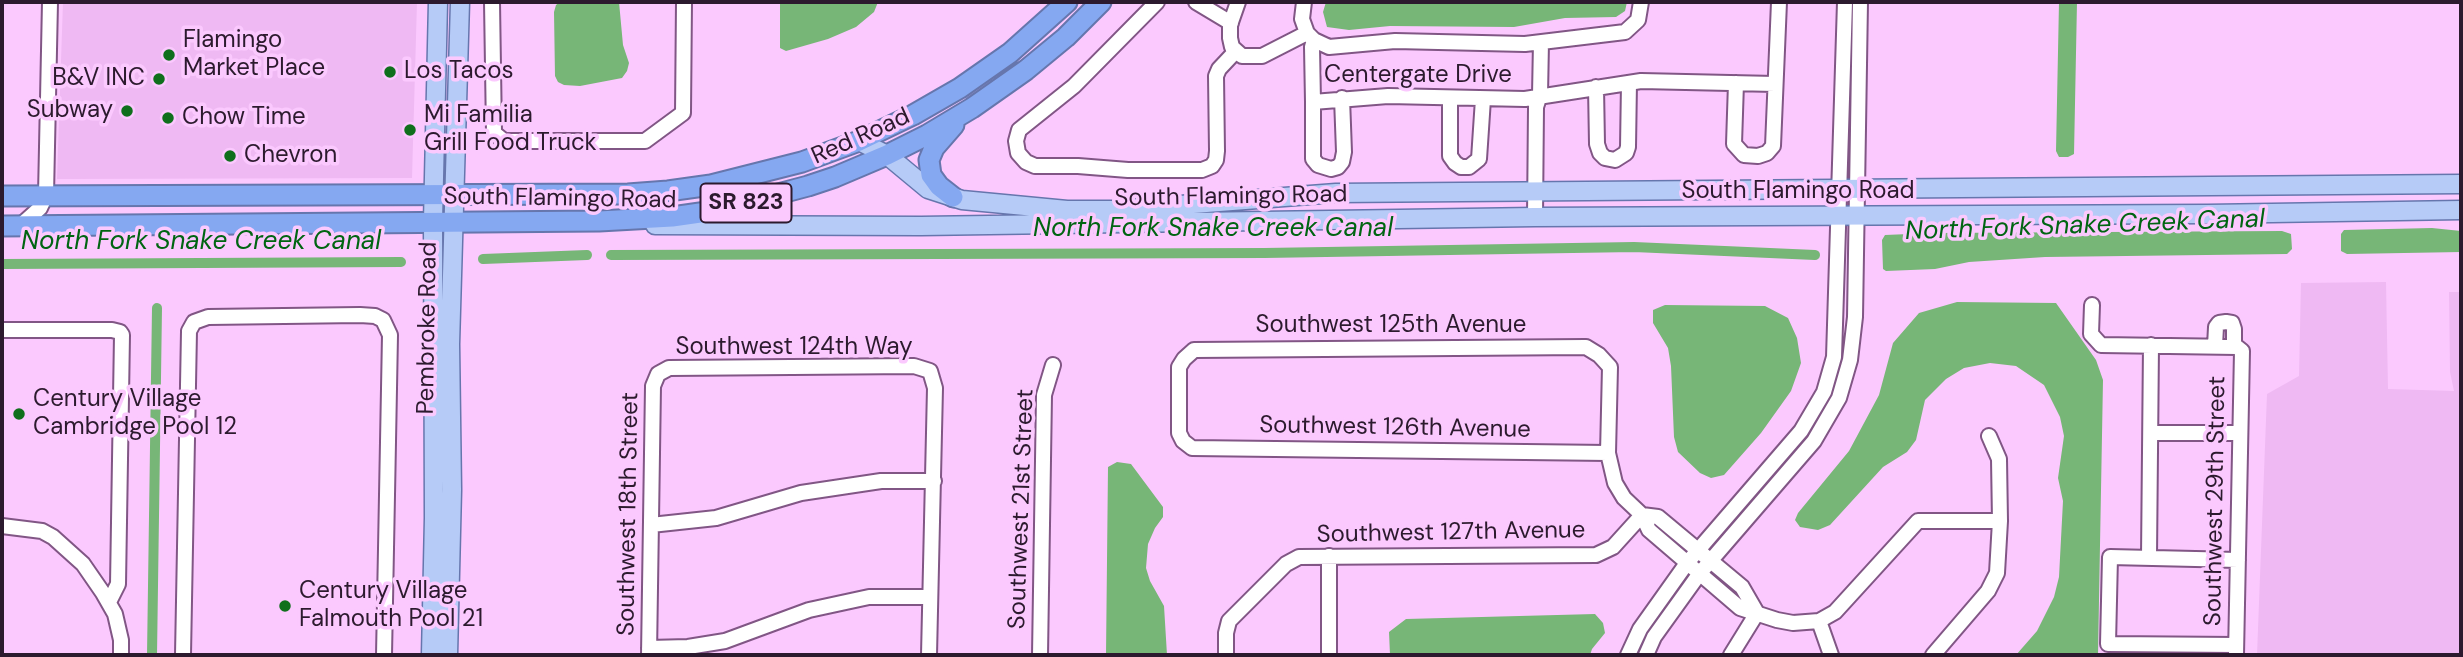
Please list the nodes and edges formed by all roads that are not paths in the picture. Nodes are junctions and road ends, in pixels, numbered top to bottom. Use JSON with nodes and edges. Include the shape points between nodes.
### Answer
{"nodes":[{"id":1,"x":50,"y":2,"type":"edge"},
{"id":2,"x":438,"y":2,"type":"edge"},
{"id":3,"x":460,"y":2,"type":"edge"},
{"id":4,"x":492,"y":2,"type":"edge"},
{"id":5,"x":684,"y":2,"type":"edge"},
{"id":6,"x":1067,"y":2,"type":"edge"},
{"id":7,"x":1101,"y":2,"type":"edge"},
{"id":8,"x":1157,"y":2,"type":"edge"},
{"id":9,"x":1196,"y":2,"type":"edge"},
{"id":10,"x":1238,"y":2,"type":"edge"},
{"id":11,"x":1304,"y":2,"type":"edge"},
{"id":12,"x":1641,"y":2,"type":"edge"},
{"id":13,"x":1779,"y":2,"type":"edge"},
{"id":14,"x":1845,"y":2,"type":"edge"},
{"id":15,"x":1860,"y":2,"type":"edge"},
{"id":16,"x":1231,"y":23,"type":"junction"},
{"id":17,"x":1310,"y":37,"type":"junction"},
{"id":18,"x":1541,"y":43,"type":"junction"},
{"id":19,"x":1235,"y":52,"type":"junction"},
{"id":20,"x":1629,"y":83,"type":"junction"},
{"id":21,"x":1736,"y":83,"type":"junction"},
{"id":22,"x":1775,"y":83,"type":"junction"},
{"id":23,"x":1596,"y":88,"type":"junction"},
{"id":24,"x":1540,"y":95,"type":"junction"},
{"id":25,"x":1450,"y":98,"type":"junction"},
{"id":26,"x":1342,"y":99,"type":"junction"},
{"id":27,"x":1483,"y":99,"type":"junction"},
{"id":28,"x":1313,"y":102,"type":"junction"},
{"id":29,"x":961,"y":114,"type":"junction"},
{"id":30,"x":859,"y":141,"type":"junction"},
{"id":31,"x":887,"y":155,"type":"junction"},
{"id":32,"x":2461,"y":184,"type":"edge"},
{"id":33,"x":1849,"y":189,"type":"junction"},
{"id":34,"x":1540,"y":190,"type":"junction"},
{"id":35,"x":541,"y":194,"type":"joint"},
{"id":36,"x":46,"y":195,"type":"junction"},
{"id":37,"x":455,"y":195,"type":"junction"},
{"id":38,"x":2,"y":196,"type":"edge"},
{"id":39,"x":434,"y":196,"type":"junction"},
{"id":40,"x":953,"y":197,"type":"junction"},
{"id":41,"x":2461,"y":210,"type":"edge"},
{"id":42,"x":1858,"y":216,"type":"junction"},
{"id":43,"x":1539,"y":217,"type":"junction"},
{"id":44,"x":1838,"y":217,"type":"junction"},
{"id":45,"x":433,"y":221,"type":"junction"},
{"id":46,"x":454,"y":221,"type":"junction"},
{"id":47,"x":599,"y":222,"type":"junction"},
{"id":48,"x":11,"y":226,"type":"edge"},
{"id":49,"x":2092,"y":305,"type":"dead end"},
{"id":50,"x":2,"y":330,"type":"edge"},
{"id":51,"x":2151,"y":345,"type":"junction"},
{"id":52,"x":2214,"y":346,"type":"junction"},
{"id":53,"x":2237,"y":347,"type":"junction"},
{"id":54,"x":1053,"y":365,"type":"dead end"},
{"id":55,"x":658,"y":374,"type":"joint"},
{"id":56,"x":2151,"y":433,"type":"junction"},
{"id":57,"x":2241,"y":433,"type":"junction"},
{"id":58,"x":1989,"y":436,"type":"dead end"},
{"id":59,"x":1183,"y":441,"type":"joint"},
{"id":60,"x":1608,"y":453,"type":"junction"},
{"id":61,"x":934,"y":481,"type":"junction"},
{"id":62,"x":1642,"y":515,"type":"junction"},
{"id":63,"x":2000,"y":521,"type":"junction"},
{"id":64,"x":651,"y":525,"type":"junction"},
{"id":65,"x":2,"y":526,"type":"edge"},
{"id":66,"x":1698,"y":550,"type":"junction"},
{"id":67,"x":1329,"y":556,"type":"junction"},
{"id":68,"x":2149,"y":557,"type":"junction"},
{"id":69,"x":2238,"y":560,"type":"junction"},
{"id":70,"x":1710,"y":561,"type":"junction"},
{"id":71,"x":1687,"y":563,"type":"junction"},
{"id":72,"x":1700,"y":573,"type":"junction"},
{"id":73,"x":441,"y":575,"type":"junction"},
{"id":74,"x":930,"y":597,"type":"junction"},
{"id":75,"x":109,"y":602,"type":"junction"},
{"id":76,"x":1757,"y":613,"type":"junction"},
{"id":77,"x":1819,"y":621,"type":"junction"},
{"id":78,"x":2148,"y":650,"type":"edge"},
{"id":79,"x":2236,"y":650,"type":"edge"},
{"id":80,"x":649,"y":652,"type":"edge"},
{"id":81,"x":121,"y":655,"type":"edge"},
{"id":82,"x":183,"y":655,"type":"edge"},
{"id":83,"x":384,"y":655,"type":"edge"},
{"id":84,"x":431,"y":655,"type":"edge"},
{"id":85,"x":448,"y":655,"type":"edge"},
{"id":86,"x":929,"y":655,"type":"edge"},
{"id":87,"x":1040,"y":655,"type":"edge"},
{"id":88,"x":1226,"y":655,"type":"edge"},
{"id":89,"x":1329,"y":655,"type":"edge"},
{"id":90,"x":1628,"y":655,"type":"edge"},
{"id":91,"x":1646,"y":655,"type":"edge"},
{"id":92,"x":1731,"y":655,"type":"edge"},
{"id":93,"x":1831,"y":655,"type":"edge"},
{"id":94,"x":1933,"y":655,"type":"edge"}],
"edges":[{"from":1,"to":36,"type":"street"},
{"from":2,"to":39,"type":"main road","name":"Pembroke Road"},
{"from":3,"to":37,"type":"main road","name":"Pembroke Road"},
{"from":4,"to":5,"type":"street","via":[[494,133],[504,141],[645,141],[683,113]]},
{"from":6,"to":30,"type":"highway","name":"Red Road","number":"SR 823","via":[[1010,53],[960,88]]},
{"from":7,"to":29,"type":"highway","name":"Red Road","number":"SR 823","via":[[1026,70]]},
{"from":8,"to":19,"type":"street","via":[[1074,86],[1019,130],[1018,153],[1026,162],[1128,170],[1202,170],[1212,166],[1217,151],[1216,76]]},
{"from":9,"to":16,"type":"street"},
{"from":10,"to":16,"type":"street"},
{"from":11,"to":17,"type":"street","name":"Centergate Drive","via":[[1303,19]]},
{"from":12,"to":18,"type":"street","name":"Centergate Drive","via":[[1638,20],[1625,32]]},
{"from":13,"to":22,"type":"street"},
{"from":14,"to":33,"type":"street"},
{"from":15,"to":33,"type":"street"},
{"from":16,"to":19,"type":"street"},
{"from":17,"to":18,"type":"street","name":"Centergate Drive","via":[[1329,47],[1395,41]]},
{"from":17,"to":19,"type":"street","name":"Centergate Drive","via":[[1262,56]]},
{"from":17,"to":28,"type":"street","name":"Centergate Drive"},
{"from":18,"to":24,"type":"street","name":"Centergate Drive"},
{"from":20,"to":21,"type":"street","name":"Centergate Drive"},
{"from":20,"to":23,"type":"street","name":"Centergate Drive"},
{"from":20,"to":23,"type":"street","via":[[1628,147],[1615,160],[1605,158],[1597,144]]},
{"from":21,"to":22,"type":"street","name":"Centergate Drive"},
{"from":21,"to":22,"type":"street","via":[[1734,144],[1744,155],[1758,156],[1773,146]]},
{"from":23,"to":24,"type":"street","name":"Centergate Drive"},
{"from":24,"to":27,"type":"street","name":"Centergate Drive"},
{"from":24,"to":34,"type":"street","name":"Centergate Drive","via":[[1536,107]]},
{"from":25,"to":26,"type":"street","name":"Centergate Drive"},
{"from":25,"to":27,"type":"street","name":"Centergate Drive"},
{"from":25,"to":27,"type":"street","via":[[1450,156],[1461,167],[1479,159]]},
{"from":26,"to":28,"type":"street","name":"Centergate Drive"},
{"from":26,"to":28,"type":"street","via":[[1344,152],[1342,162],[1331,169],[1313,159]]},
{"from":29,"to":31,"type":"highway","name":"Red Road","number":"SR 823"},
{"from":29,"to":40,"type":"highway","via":[[929,160],[931,175]]},
{"from":30,"to":31,"type":"main road","name":"South Flamingo Road"},
{"from":30,"to":35,"type":"highway","name":"Red Road","number":"SR 823","via":[[802,162],[711,185],[628,194]]},
{"from":31,"to":40,"type":"main road","name":"South Flamingo Road","via":[[928,189]]},
{"from":31,"to":47,"type":"highway","name":"Red Road","number":"SR 823","via":[[808,186],[714,211]]},
{"from":32,"to":33,"type":"main road","name":"South Flamingo Road"},
{"from":33,"to":34,"type":"main road","name":"South Flamingo Road"},
{"from":33,"to":42,"type":"street"},
{"from":33,"to":44,"type":"street"},
{"from":34,"to":40,"type":"main road","name":"South Flamingo Road","via":[[1336,193],[1115,210],[1020,207]]},
{"from":34,"to":43,"type":"street","name":"Centergate Drive"},
{"from":35,"to":37,"type":"highway","name":"South Flamingo Road","number":"SR 823"},
{"from":36,"to":38,"type":"highway","name":"South Flamingo Road","number":"SR 823"},
{"from":36,"to":39,"type":"highway","name":"South Flamingo Road","number":"SR 823"},
{"from":36,"to":48,"type":"street","via":[[40,208]]},
{"from":37,"to":39,"type":"highway","name":"South Flamingo Road","number":"SR 823"},
{"from":37,"to":46,"type":"main road","name":"Pembroke Road"},
{"from":39,"to":45,"type":"main road","name":"Pembroke Road"},
{"from":41,"to":42,"type":"main road","name":"South Flamingo Road"},
{"from":42,"to":44,"type":"main road","name":"South Flamingo Road"},
{"from":42,"to":70,"type":"street","via":[[1855,317],[1839,398],[1814,441]]},
{"from":43,"to":44,"type":"main road","name":"South Flamingo Road"},
{"from":43,"to":47,"type":"main road","name":"South Flamingo Road","via":[[796,226]]},
{"from":44,"to":66,"type":"street","via":[[1834,357],[1824,392],[1801,431]]},
{"from":45,"to":46,"type":"highway","name":"South Flamingo Road","number":"SR 823"},
{"from":45,"to":48,"type":"highway","name":"South Flamingo Road","number":"SR 823"},
{"from":45,"to":73,"type":"main road","name":"Pembroke Road"},
{"from":46,"to":47,"type":"highway","name":"South Flamingo Road","number":"SR 823"},
{"from":46,"to":73,"type":"main road","name":"Pembroke Road","via":[[452,490]]},
{"from":49,"to":51,"type":"street","via":[[2091,334],[2101,345]]},
{"from":50,"to":75,"type":"street","via":[[120,332],[118,584]]},
{"from":51,"to":52,"type":"street"},
{"from":51,"to":56,"type":"street"},
{"from":52,"to":53,"type":"street"},
{"from":52,"to":53,"type":"street","name":"Southwest 29th Street","via":[[2216,327],[2223,322],[2233,325]]},
{"from":53,"to":57,"type":"street","name":"Southwest 29th Street"},
{"from":54,"to":87,"type":"street","name":"Southwest 21st Street","via":[[1044,396]]},
{"from":55,"to":61,"type":"street","name":"Southwest 124th Way","via":[[669,368],[914,366],[930,371],[935,388]]},
{"from":55,"to":64,"type":"street","name":"Southwest 18th Street","via":[[653,386]]},
{"from":56,"to":57,"type":"street"},
{"from":56,"to":68,"type":"street"},
{"from":57,"to":69,"type":"street","name":"Southwest 29th Street"},
{"from":58,"to":63,"type":"street","via":[[1999,459]]},
{"from":59,"to":60,"type":"street","name":"Southwest 126th Avenue","via":[[1192,448]]},
{"from":59,"to":60,"type":"street","name":"Southwest 125th Avenue","via":[[1179,433],[1179,367],[1194,350],[1586,347],[1610,367]]},
{"from":60,"to":62,"type":"street","via":[[1615,483]]},
{"from":61,"to":64,"type":"street","via":[[881,481],[801,493],[716,518]]},
{"from":61,"to":74,"type":"street"},
{"from":62,"to":66,"type":"street","via":[[1658,517]]},
{"from":62,"to":67,"type":"street","name":"Southwest 127th Avenue","via":[[1613,547],[1596,555]]},
{"from":62,"to":71,"type":"street","via":[[1649,530]]},
{"from":63,"to":77,"type":"street","via":[[1918,521],[1835,611]]},
{"from":63,"to":94,"type":"street","via":[[1997,573],[1988,591]]},
{"from":64,"to":80,"type":"street","name":"Southwest 18th Street"},
{"from":65,"to":75,"type":"street","via":[[42,531],[53,537],[83,564]]},
{"from":66,"to":70,"type":"street"},
{"from":66,"to":71,"type":"street"},
{"from":67,"to":88,"type":"street","name":"Southwest 127th Avenue","via":[[1299,557],[1286,564],[1229,621]]},
{"from":67,"to":89,"type":"street"},
{"from":68,"to":69,"type":"street"},
{"from":68,"to":78,"type":"street","via":[[2110,557],[2108,644]]},
{"from":69,"to":79,"type":"street","name":"Southwest 29th Street"},
{"from":70,"to":72,"type":"street"},
{"from":70,"to":76,"type":"street","via":[[1742,587]]},
{"from":71,"to":72,"type":"street"},
{"from":71,"to":90,"type":"street","via":[[1640,629]]},
{"from":72,"to":76,"type":"street","via":[[1741,608]]},
{"from":72,"to":91,"type":"street"},
{"from":73,"to":84,"type":"main road","name":"Pembroke Road"},
{"from":73,"to":85,"type":"main road","name":"Pembroke Road"},
{"from":74,"to":80,"type":"street","via":[[869,597],[809,610],[725,641]]},
{"from":74,"to":86,"type":"street"},
{"from":75,"to":81,"type":"street","via":[[119,626]]},
{"from":76,"to":77,"type":"street","via":[[1793,623]]},
{"from":76,"to":92,"type":"street"},
{"from":77,"to":93,"type":"street"},
{"from":78,"to":79,"type":"street"},
{"from":82,"to":83,"type":"street","via":[[188,338],[194,322],[222,316],[360,315],[383,320],[390,335]]}]}
